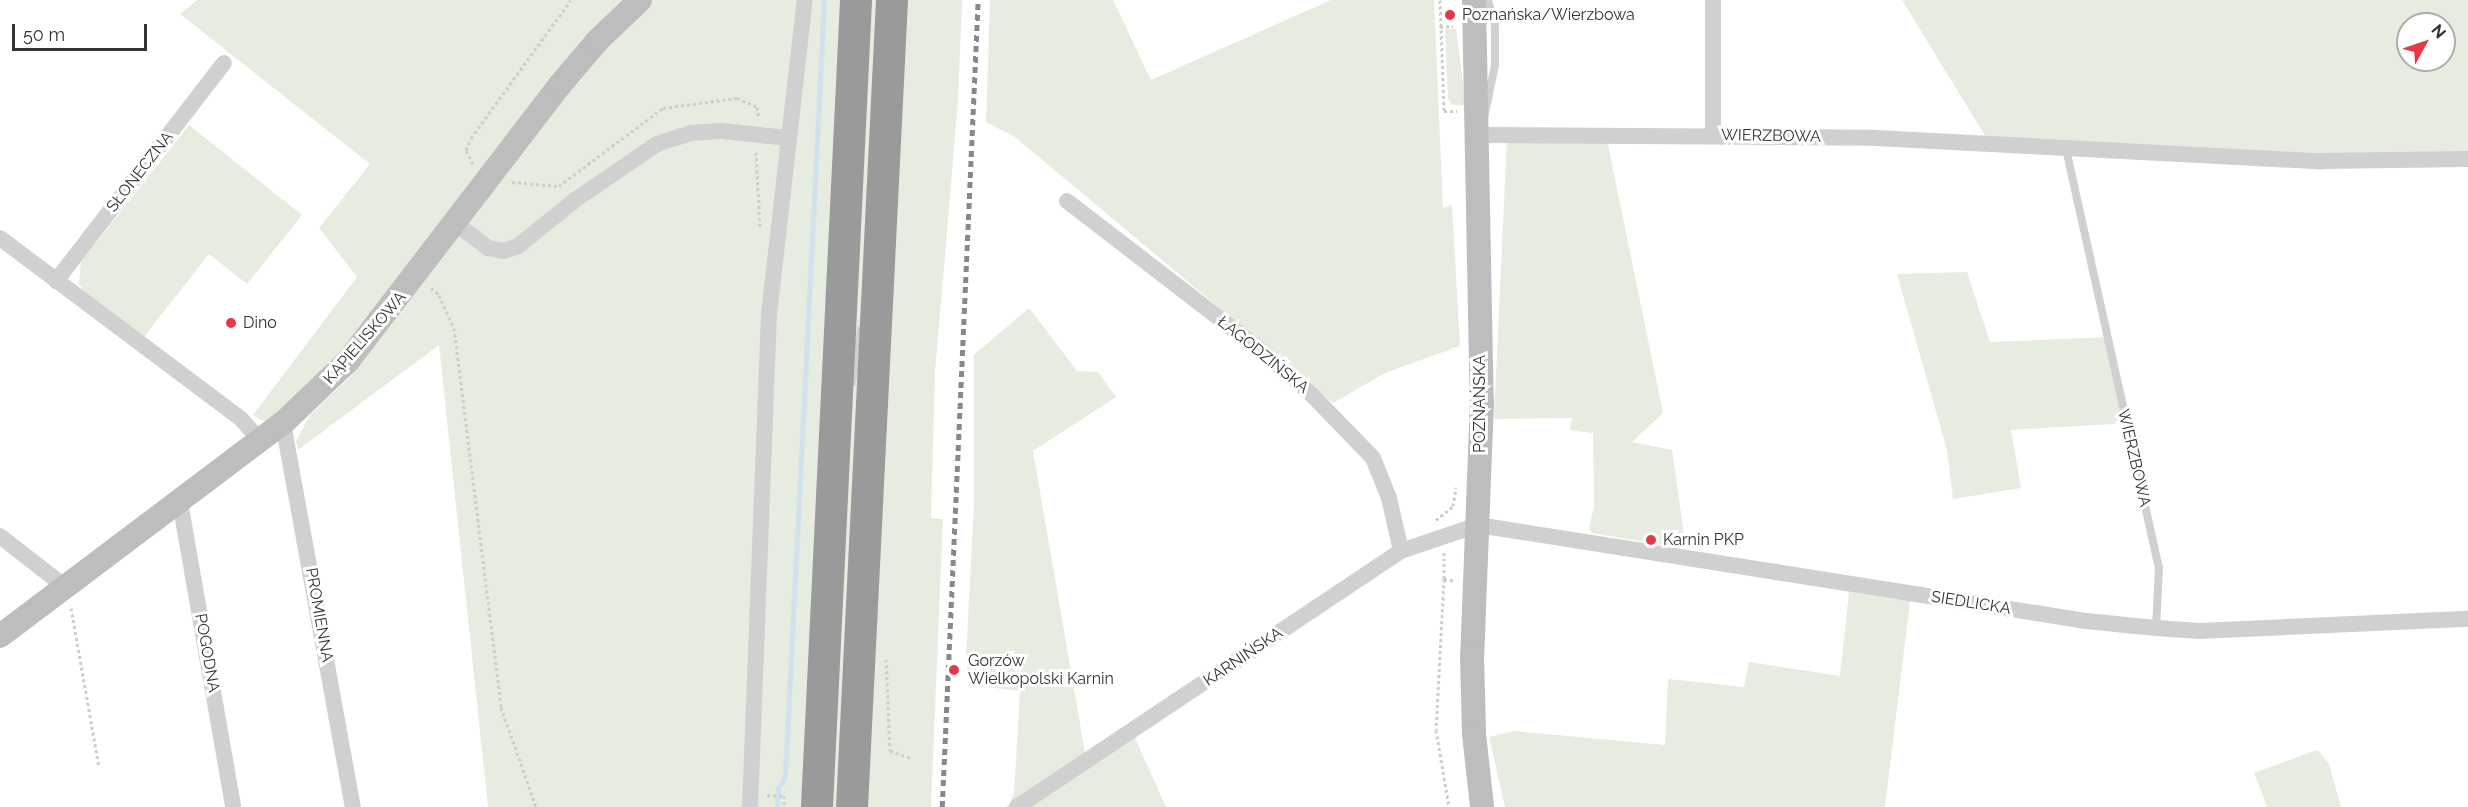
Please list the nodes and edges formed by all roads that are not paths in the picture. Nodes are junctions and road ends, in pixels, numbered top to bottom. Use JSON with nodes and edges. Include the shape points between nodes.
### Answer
{"nodes":[{"id":1,"x":640,"y":0,"type":"edge"},
{"id":2,"x":805,"y":0,"type":"edge"},
{"id":3,"x":856,"y":0,"type":"edge"},
{"id":4,"x":892,"y":0,"type":"edge"},
{"id":5,"x":1474,"y":0,"type":"edge"},
{"id":6,"x":1488,"y":0,"type":"edge"},
{"id":7,"x":1713,"y":0,"type":"edge"},
{"id":8,"x":224,"y":63,"type":"dead end"},
{"id":9,"x":1476,"y":123,"type":"junction"},
{"id":10,"x":1713,"y":135,"type":"junction"},
{"id":11,"x":789,"y":138,"type":"junction"},
{"id":12,"x":2066,"y":148,"type":"junction"},
{"id":13,"x":2468,"y":159,"type":"edge"},
{"id":14,"x":1067,"y":201,"type":"dead end"},
{"id":15,"x":846,"y":213,"type":"junction"},
{"id":16,"x":881,"y":214,"type":"junction"},
{"id":17,"x":455,"y":223,"type":"junction"},
{"id":18,"x":0,"y":238,"type":"edge"},
{"id":19,"x":56,"y":281,"type":"junction"},
{"id":20,"x":852,"y":302,"type":"dead end"},
{"id":21,"x":866,"y":302,"type":"dead end"},
{"id":22,"x":864,"y":314,"type":"dead end"},
{"id":23,"x":854,"y":324,"type":"dead end"},
{"id":24,"x":856,"y":358,"type":"junction"},
{"id":25,"x":855,"y":391,"type":"dead end"},
{"id":26,"x":847,"y":414,"type":"dead end"},
{"id":27,"x":861,"y":414,"type":"dead end"},
{"id":28,"x":283,"y":423,"type":"junction"},
{"id":29,"x":260,"y":440,"type":"junction"},
{"id":30,"x":180,"y":502,"type":"junction"},
{"id":31,"x":831,"y":503,"type":"junction"},
{"id":32,"x":868,"y":503,"type":"junction"},
{"id":33,"x":1478,"y":525,"type":"junction"},
{"id":34,"x":0,"y":536,"type":"edge"},
{"id":35,"x":1401,"y":551,"type":"junction"},
{"id":36,"x":64,"y":586,"type":"junction"},
{"id":37,"x":2468,"y":619,"type":"edge"},
{"id":38,"x":2157,"y":628,"type":"junction"},
{"id":39,"x":0,"y":636,"type":"edge"},
{"id":40,"x":233,"y":805,"type":"dead end"},
{"id":41,"x":353,"y":807,"type":"edge"},
{"id":42,"x":750,"y":807,"type":"edge"},
{"id":43,"x":817,"y":807,"type":"edge"},
{"id":44,"x":852,"y":807,"type":"edge"},
{"id":45,"x":1017,"y":807,"type":"edge"},
{"id":46,"x":1482,"y":807,"type":"edge"}],
"edges":[{"from":1,"to":17,"type":"street","name":"KĄPIELISKOWA","via":[[585,55]]},
{"from":2,"to":11,"type":"street"},
{"from":3,"to":15,"type":"highway"},
{"from":4,"to":16,"type":"highway"},
{"from":5,"to":9,"type":"street","name":"POZNAŃSKA"},
{"from":6,"to":9,"type":"lane","via":[[1495,25],[1495,65],[1489,106]]},
{"from":7,"to":10,"type":"street"},
{"from":8,"to":19,"type":"street","name":"SŁONECZNA"},
{"from":9,"to":10,"type":"street","name":"WIERZBOWA"},
{"from":9,"to":33,"type":"street","name":"POZNAŃSKA","via":[[1482,401]]},
{"from":10,"to":12,"type":"street","name":"WIERZBOWA"},
{"from":11,"to":17,"type":"street","via":[[691,133],[657,144],[584,193],[518,246],[503,251],[488,248]]},
{"from":11,"to":42,"type":"street","via":[[775,243],[765,380]]},
{"from":12,"to":13,"type":"street","name":"WIERZBOWA","via":[[2320,161]]},
{"from":12,"to":38,"type":"lane","name":"WIERZBOWA","via":[[2159,567]]},
{"from":14,"to":35,"type":"street","name":"ŁAGODZIŃSKA","via":[[1258,348],[1311,394],[1373,458],[1389,498]]},
{"from":15,"to":20,"type":"lane"},
{"from":15,"to":31,"type":"highway"},
{"from":16,"to":21,"type":"lane"},
{"from":16,"to":32,"type":"highway"},
{"from":17,"to":28,"type":"street","name":"KĄPIELISKOWA","via":[[348,361]]},
{"from":18,"to":19,"type":"street"},
{"from":19,"to":29,"type":"street","via":[[241,419]]},
{"from":22,"to":24,"type":"lane"},
{"from":23,"to":24,"type":"lane"},
{"from":24,"to":25,"type":"lane"},
{"from":26,"to":31,"type":"lane"},
{"from":27,"to":32,"type":"lane"},
{"from":28,"to":29,"type":"street","name":"KĄPIELISKOWA"},
{"from":28,"to":41,"type":"street","name":"PROMIENNA"},
{"from":29,"to":30,"type":"street","name":"KĄPIELISKOWA"},
{"from":30,"to":36,"type":"street","name":"KĄPIELISKOWA"},
{"from":30,"to":40,"type":"street","name":"POGODNA"},
{"from":31,"to":43,"type":"highway"},
{"from":32,"to":44,"type":"highway"},
{"from":33,"to":35,"type":"street","name":"KARNIŃSKA"},
{"from":33,"to":38,"type":"street","name":"SIEDLICKA","via":[[2086,621]]},
{"from":33,"to":46,"type":"street","name":"POZNAŃSKA","via":[[1472,676]]},
{"from":34,"to":36,"type":"street"},
{"from":35,"to":45,"type":"street","name":"KARNIŃSKA"},
{"from":36,"to":39,"type":"street","name":"KĄPIELISKOWA"},
{"from":37,"to":38,"type":"street","name":"SIEDLICKA","via":[[2200,631]]}]}
